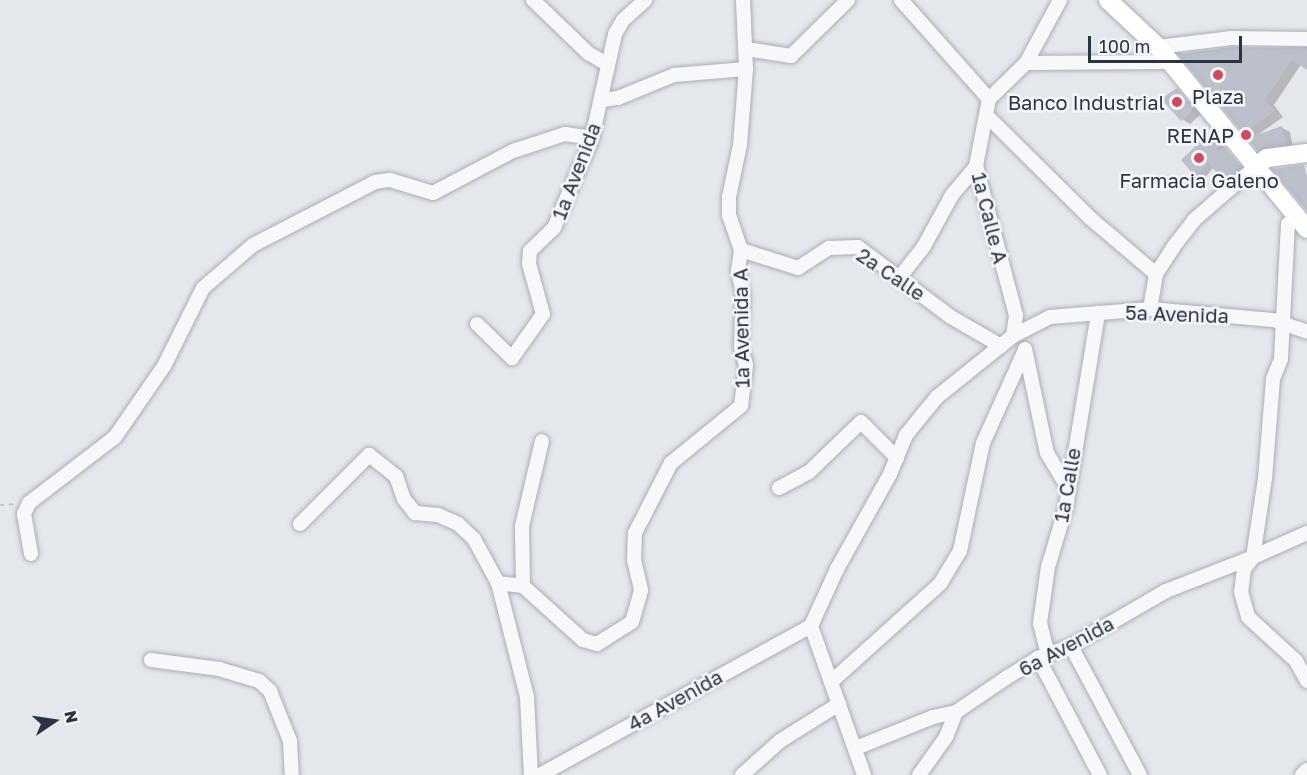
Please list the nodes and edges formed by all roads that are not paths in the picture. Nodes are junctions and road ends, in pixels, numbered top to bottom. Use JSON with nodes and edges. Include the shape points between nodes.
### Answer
{"nodes":[{"id":1,"x":534,"y":0,"type":"edge"},
{"id":2,"x":645,"y":0,"type":"edge"},
{"id":3,"x":743,"y":0,"type":"edge"},
{"id":4,"x":848,"y":0,"type":"edge"},
{"id":5,"x":901,"y":0,"type":"edge"},
{"id":6,"x":1060,"y":0,"type":"edge"},
{"id":7,"x":1108,"y":0,"type":"edge"},
{"id":8,"x":1307,"y":39,"type":"edge"},
{"id":9,"x":1158,"y":46,"type":"junction"},
{"id":10,"x":746,"y":49,"type":"junction"},
{"id":11,"x":1170,"y":62,"type":"junction"},
{"id":12,"x":1026,"y":63,"type":"junction"},
{"id":13,"x":607,"y":64,"type":"junction"},
{"id":14,"x":746,"y":69,"type":"junction"},
{"id":15,"x":989,"y":99,"type":"junction"},
{"id":16,"x":603,"y":100,"type":"junction"},
{"id":17,"x":987,"y":117,"type":"junction"},
{"id":18,"x":592,"y":138,"type":"junction"},
{"id":19,"x":1307,"y":153,"type":"edge"},
{"id":20,"x":976,"y":166,"type":"junction"},
{"id":21,"x":1254,"y":168,"type":"junction"},
{"id":22,"x":1301,"y":223,"type":"edge"},
{"id":23,"x":741,"y":250,"type":"junction"},
{"id":24,"x":1156,"y":274,"type":"junction"},
{"id":25,"x":900,"y":276,"type":"junction"},
{"id":26,"x":1150,"y":309,"type":"junction"},
{"id":27,"x":1098,"y":313,"type":"junction"},
{"id":28,"x":477,"y":324,"type":"dead end"},
{"id":29,"x":1283,"y":324,"type":"junction"},
{"id":30,"x":1307,"y":332,"type":"edge"},
{"id":31,"x":1017,"y":334,"type":"junction"},
{"id":32,"x":1001,"y":346,"type":"junction"},
{"id":33,"x":1025,"y":350,"type":"junction"},
{"id":34,"x":542,"y":441,"type":"dead end"},
{"id":35,"x":897,"y":458,"type":"junction"},
{"id":36,"x":1067,"y":486,"type":"junction"},
{"id":37,"x":779,"y":488,"type":"dead end"},
{"id":38,"x":300,"y":524,"type":"dead end"},
{"id":39,"x":1307,"y":533,"type":"edge"},
{"id":40,"x":31,"y":554,"type":"dead end"},
{"id":41,"x":1250,"y":558,"type":"junction"},
{"id":42,"x":498,"y":583,"type":"junction"},
{"id":43,"x":523,"y":586,"type":"junction"},
{"id":44,"x":811,"y":626,"type":"junction"},
{"id":45,"x":1071,"y":646,"type":"junction"},
{"id":46,"x":1043,"y":657,"type":"junction"},
{"id":47,"x":151,"y":660,"type":"dead end"},
{"id":48,"x":1307,"y":681,"type":"edge"},
{"id":49,"x":831,"y":682,"type":"junction"},
{"id":50,"x":839,"y":704,"type":"junction"},
{"id":51,"x":956,"y":712,"type":"junction"},
{"id":52,"x":855,"y":748,"type":"junction"},
{"id":53,"x":1307,"y":770,"type":"edge"},
{"id":54,"x":292,"y":775,"type":"edge"},
{"id":55,"x":531,"y":775,"type":"edge"},
{"id":56,"x":540,"y":775,"type":"edge"},
{"id":57,"x":742,"y":775,"type":"edge"},
{"id":58,"x":864,"y":775,"type":"edge"},
{"id":59,"x":919,"y":775,"type":"edge"},
{"id":60,"x":1100,"y":775,"type":"edge"},
{"id":61,"x":1140,"y":775,"type":"edge"},
{"id":62,"x":1302,"y":775,"type":"edge"}],
"edges":[{"from":1,"to":13,"type":"street","via":[[588,52]]},
{"from":2,"to":13,"type":"street","name":"1a Avenida","via":[[623,20]]},
{"from":3,"to":10,"type":"street","name":"1a Avenida A"},
{"from":4,"to":10,"type":"street","via":[[791,56]]},
{"from":5,"to":15,"type":"street"},
{"from":6,"to":12,"type":"street"},
{"from":7,"to":9,"type":"main road"},
{"from":8,"to":9,"type":"street","via":[[1231,38]]},
{"from":9,"to":11,"type":"main road"},
{"from":10,"to":14,"type":"street","name":"1a Avenida A"},
{"from":11,"to":12,"type":"street"},
{"from":11,"to":21,"type":"main road"},
{"from":12,"to":15,"type":"street"},
{"from":13,"to":16,"type":"street","name":"1a Avenida"},
{"from":14,"to":16,"type":"street","via":[[674,75],[618,98]]},
{"from":14,"to":23,"type":"street","name":"1a Avenida A","via":[[740,145],[729,197],[729,215]]},
{"from":15,"to":17,"type":"street","name":"1a Calle A"},
{"from":16,"to":18,"type":"street","name":"1a Avenida"},
{"from":17,"to":20,"type":"street","name":"1a Calle A"},
{"from":17,"to":24,"type":"street","via":[[1090,218]]},
{"from":18,"to":28,"type":"street","name":"1a Avenida","via":[[554,228],[530,251],[529,264],[543,314],[512,358]]},
{"from":18,"to":40,"type":"street","via":[[565,134],[513,151],[433,193],[390,180],[375,182],[264,238],[203,288],[164,366],[115,437],[29,503],[24,514]]},
{"from":19,"to":21,"type":"main road","via":[[1267,158]]},
{"from":20,"to":25,"type":"street","via":[[952,195],[924,246]]},
{"from":20,"to":31,"type":"street","name":"1a Calle A","via":[[1016,315]]},
{"from":21,"to":22,"type":"main road"},
{"from":21,"to":24,"type":"street","via":[[1194,220]]},
{"from":22,"to":29,"type":"street","via":[[1288,224]]},
{"from":23,"to":25,"type":"street","name":"2a Calle","via":[[798,268],[829,248],[858,247]]},
{"from":23,"to":43,"type":"street","name":"1a Avenida A","via":[[741,347],[746,364],[741,406],[671,463],[635,533],[634,560],[641,590],[633,622],[597,644],[583,640]]},
{"from":24,"to":26,"type":"street"},
{"from":25,"to":32,"type":"street","name":"2a Calle","via":[[951,317]]},
{"from":26,"to":27,"type":"street","name":"5a Avenida"},
{"from":26,"to":29,"type":"street","name":"5a Avenida"},
{"from":27,"to":31,"type":"street","name":"5a Avenida","via":[[1050,317]]},
{"from":27,"to":36,"type":"street","name":"1a Calle"},
{"from":29,"to":30,"type":"street","name":"5a Avenida"},
{"from":29,"to":41,"type":"street"},
{"from":31,"to":32,"type":"street","name":"5a Avenida"},
{"from":31,"to":33,"type":"street","name":"1a Calle A"},
{"from":32,"to":35,"type":"street","name":"5a Avenida","via":[[937,397],[906,435]]},
{"from":33,"to":36,"type":"street","name":"1a Calle A","via":[[1047,453]]},
{"from":33,"to":49,"type":"street","via":[[983,443],[955,559],[940,584]]},
{"from":34,"to":43,"type":"street","via":[[522,526]]},
{"from":35,"to":37,"type":"street","via":[[861,422],[809,472]]},
{"from":35,"to":44,"type":"street","name":"5a Avenida"},
{"from":36,"to":46,"type":"street","name":"1a Calle","via":[[1066,507],[1048,567],[1040,623]]},
{"from":38,"to":42,"type":"street","via":[[369,454],[396,476],[404,499],[415,513],[438,515],[458,524],[474,539]]},
{"from":39,"to":41,"type":"street","name":"6a Avenida"},
{"from":41,"to":45,"type":"street","name":"6a Avenida","via":[[1166,591]]},
{"from":41,"to":48,"type":"street","via":[[1241,592],[1248,617],[1296,661]]},
{"from":42,"to":43,"type":"street"},
{"from":42,"to":55,"type":"street","via":[[527,698]]},
{"from":44,"to":49,"type":"street"},
{"from":44,"to":56,"type":"street","name":"4a Avenida"},
{"from":45,"to":46,"type":"street","name":"6a Avenida"},
{"from":45,"to":61,"type":"street"},
{"from":46,"to":51,"type":"street","name":"6a Avenida"},
{"from":46,"to":60,"type":"street","name":"1a Calle"},
{"from":47,"to":54,"type":"street","via":[[219,669],[259,681],[270,691],[290,741]]},
{"from":49,"to":50,"type":"street"},
{"from":50,"to":52,"type":"street"},
{"from":50,"to":57,"type":"street","via":[[780,741]]},
{"from":51,"to":52,"type":"street","via":[[933,717]]},
{"from":51,"to":59,"type":"street","via":[[946,737]]},
{"from":52,"to":58,"type":"street"},
{"from":53,"to":62,"type":"street"}]}
